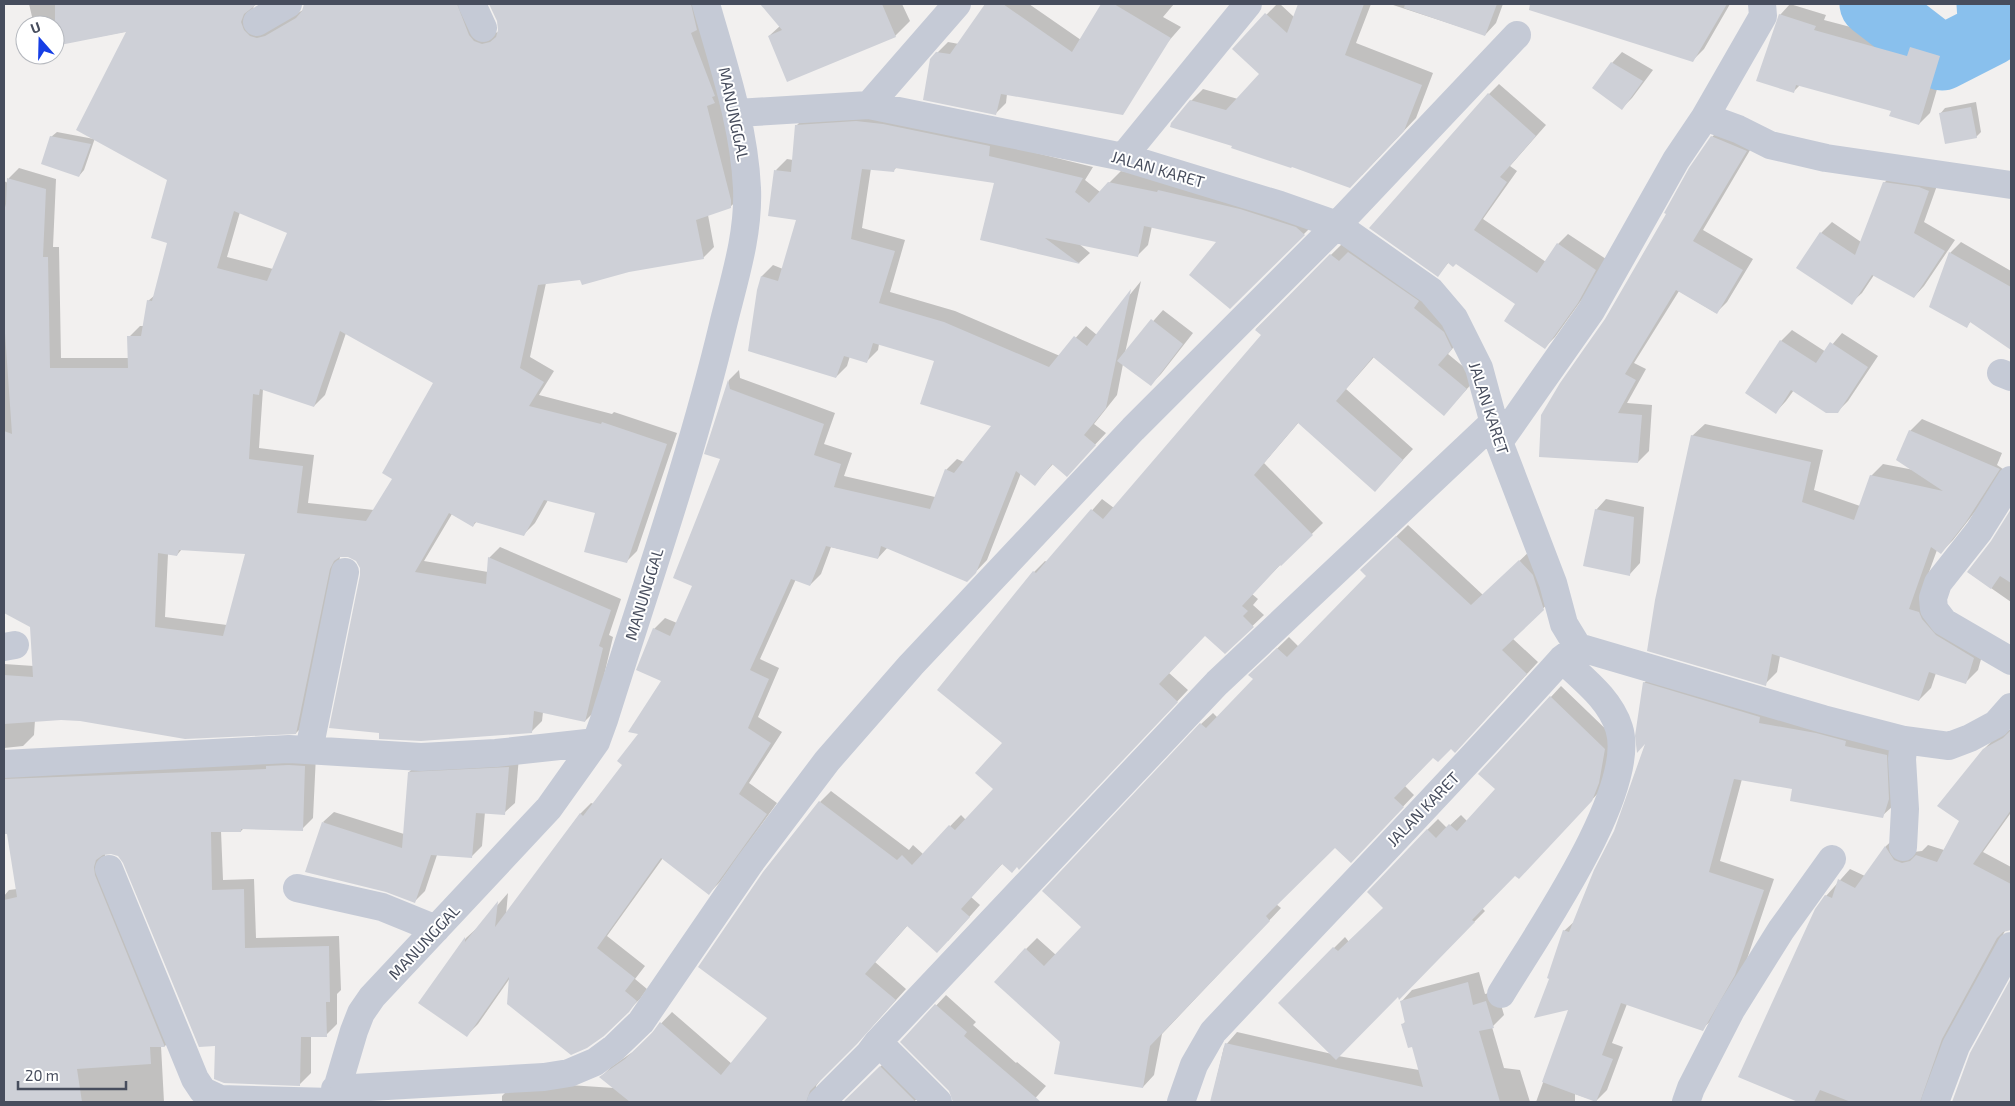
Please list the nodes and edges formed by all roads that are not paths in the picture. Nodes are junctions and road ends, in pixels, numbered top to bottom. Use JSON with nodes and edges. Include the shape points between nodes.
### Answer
{"nodes":[{"id":1,"x":288,"y":4,"type":"edge"},
{"id":2,"x":472,"y":4,"type":"edge"},
{"id":3,"x":706,"y":4,"type":"edge"},
{"id":4,"x":957,"y":4,"type":"edge"},
{"id":5,"x":1248,"y":4,"type":"edge"},
{"id":6,"x":1762,"y":4,"type":"edge"},
{"id":7,"x":257,"y":22,"type":"dead end"},
{"id":8,"x":483,"y":28,"type":"dead end"},
{"id":9,"x":1517,"y":36,"type":"dead end"},
{"id":10,"x":870,"y":105,"type":"junction"},
{"id":11,"x":737,"y":113,"type":"junction"},
{"id":12,"x":1706,"y":117,"type":"junction"},
{"id":13,"x":1123,"y":157,"type":"junction"},
{"id":14,"x":2011,"y":185,"type":"edge"},
{"id":15,"x":1338,"y":225,"type":"junction"},
{"id":16,"x":1496,"y":433,"type":"junction"},
{"id":17,"x":2011,"y":480,"type":"edge"},
{"id":18,"x":345,"y":572,"type":"dead end"},
{"id":19,"x":1570,"y":653,"type":"junction"},
{"id":20,"x":2011,"y":661,"type":"edge"},
{"id":21,"x":2011,"y":707,"type":"edge"},
{"id":22,"x":1904,"y":740,"type":"junction"},
{"id":23,"x":596,"y":742,"type":"junction"},
{"id":24,"x":310,"y":750,"type":"junction"},
{"id":25,"x":4,"y":764,"type":"edge"},
{"id":26,"x":1903,"y":847,"type":"dead end"},
{"id":27,"x":1832,"y":859,"type":"dead end"},
{"id":28,"x":109,"y":870,"type":"dead end"},
{"id":29,"x":297,"y":888,"type":"dead end"},
{"id":30,"x":436,"y":929,"type":"junction"},
{"id":31,"x":2011,"y":946,"type":"edge"},
{"id":32,"x":1501,"y":994,"type":"dead end"},
{"id":33,"x":878,"y":1042,"type":"junction"},
{"id":34,"x":334,"y":1098,"type":"edge"},
{"id":35,"x":821,"y":1102,"type":"edge"},
{"id":36,"x":938,"y":1102,"type":"edge"},
{"id":37,"x":1181,"y":1102,"type":"edge"},
{"id":38,"x":1686,"y":1102,"type":"edge"},
{"id":39,"x":1935,"y":1102,"type":"edge"}],
"edges":[{"from":1,"to":7,"type":"street"},
{"from":2,"to":8,"type":"street"},
{"from":3,"to":11,"type":"street","name":"MANUNGGAL"},
{"from":4,"to":10,"type":"street"},
{"from":5,"to":13,"type":"street"},
{"from":6,"to":12,"type":"street","via":[[1763,16]]},
{"from":9,"to":15,"type":"street"},
{"from":10,"to":11,"type":"street","name":"JALAN KARET"},
{"from":10,"to":13,"type":"street","name":"JALAN KARET"},
{"from":11,"to":23,"type":"street","name":"MANUNGGAL","via":[[745,153],[746,232],[708,389]]},
{"from":12,"to":14,"type":"street","via":[[1770,145],[1826,158]]},
{"from":12,"to":16,"type":"street","via":[[1676,160],[1591,311]]},
{"from":13,"to":15,"type":"street","name":"JALAN KARET"},
{"from":15,"to":16,"type":"street","name":"JALAN KARET","via":[[1431,291],[1454,318],[1479,368]]},
{"from":15,"to":34,"type":"street","via":[[1133,429],[910,665],[827,761],[750,863],[641,1022],[614,1048],[596,1062],[569,1073]]},
{"from":16,"to":19,"type":"street","name":"JALAN KARET","via":[[1553,583]]},
{"from":16,"to":33,"type":"street","via":[[1217,684]]},
{"from":17,"to":20,"type":"street","via":[[1978,531],[1938,583],[1933,598],[1934,609],[1944,622]]},
{"from":18,"to":24,"type":"street"},
{"from":19,"to":22,"type":"street"},
{"from":19,"to":32,"type":"street","via":[[1613,712],[1620,730],[1621,763],[1589,849]]},
{"from":19,"to":37,"type":"street","name":"JALAN KARET","via":[[1212,1032],[1194,1065]]},
{"from":21,"to":22,"type":"street","via":[[1996,724],[1949,746]]},
{"from":22,"to":26,"type":"street"},
{"from":23,"to":24,"type":"street","via":[[496,753],[421,756]]},
{"from":23,"to":30,"type":"street","name":"MANUNGGAL","via":[[548,808]]},
{"from":24,"to":25,"type":"street"},
{"from":27,"to":38,"type":"street","via":[[1781,930],[1731,1010]]},
{"from":28,"to":34,"type":"street","via":[[195,1079],[203,1091],[220,1099]]},
{"from":29,"to":30,"type":"street","via":[[382,907]]},
{"from":30,"to":34,"type":"street","name":"MANUNGGAL","via":[[361,1013]]},
{"from":31,"to":39,"type":"street","via":[[1956,1046]]},
{"from":33,"to":35,"type":"street"},
{"from":33,"to":36,"type":"street"}]}
